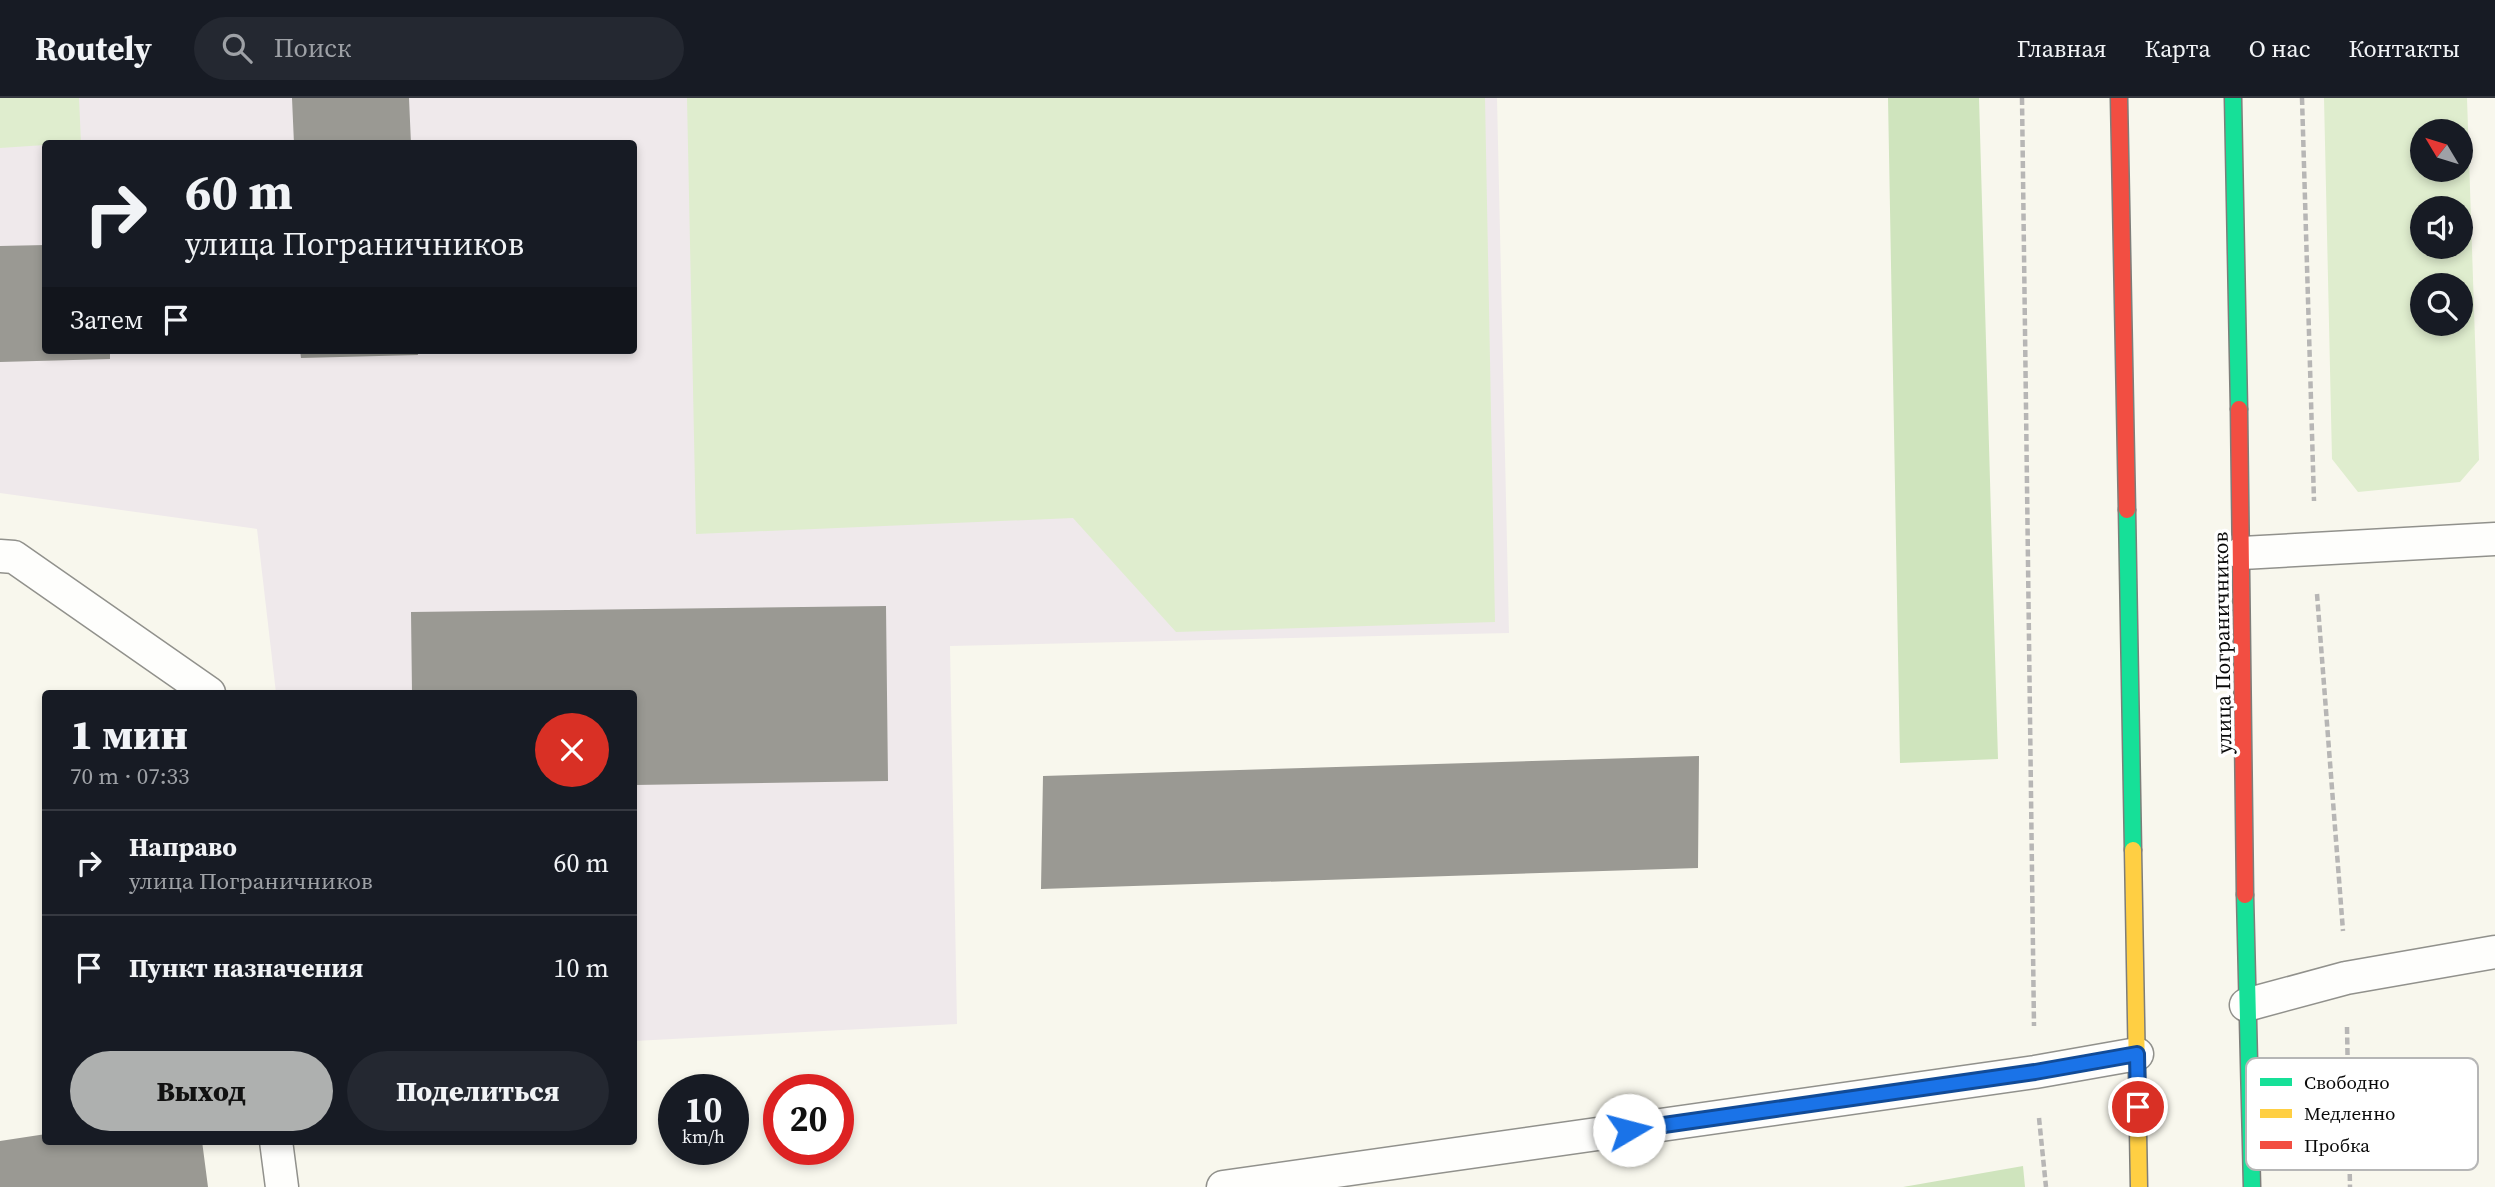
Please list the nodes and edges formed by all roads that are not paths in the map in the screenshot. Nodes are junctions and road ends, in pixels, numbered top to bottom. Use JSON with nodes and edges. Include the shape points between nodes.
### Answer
{"nodes":[{"id":1,"x":2119,"y":98,"type":"edge"},
{"id":2,"x":2233,"y":98,"type":"edge"},
{"id":3,"x":2495,"y":539,"type":"edge"},
{"id":4,"x":2242,"y":553,"type":"junction"},
{"id":5,"x":0,"y":556,"type":"edge"},
{"id":6,"x":205,"y":690,"type":"edge"},
{"id":7,"x":2495,"y":952,"type":"edge"},
{"id":8,"x":2246,"y":1005,"type":"junction"},
{"id":9,"x":2137,"y":1054,"type":"junction"},
{"id":10,"x":2248,"y":1058,"type":"edge"},
{"id":11,"x":277,"y":1145,"type":"edge"},
{"id":12,"x":282,"y":1187,"type":"edge"},
{"id":13,"x":1223,"y":1187,"type":"edge"},
{"id":14,"x":2139,"y":1187,"type":"edge"}],
"edges":[{"from":1,"to":9,"type":"main road"},
{"from":2,"to":4,"type":"main road","name":"улица Пограничников"},
{"from":3,"to":4,"type":"lane"},
{"from":4,"to":8,"type":"main road","name":"улица Пограничников"},
{"from":5,"to":6,"type":"lane","via":[[14,557]]},
{"from":7,"to":8,"type":"lane","via":[[2346,978]]},
{"from":8,"to":10,"type":"main road","name":"улица Пограничников"},
{"from":9,"to":13,"type":"lane"},
{"from":9,"to":14,"type":"main road"},
{"from":11,"to":12,"type":"lane"}]}
